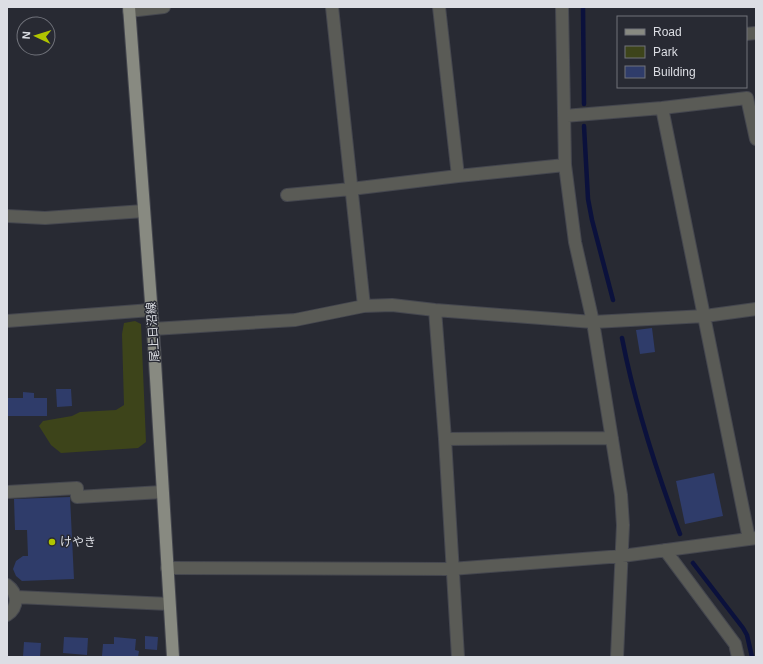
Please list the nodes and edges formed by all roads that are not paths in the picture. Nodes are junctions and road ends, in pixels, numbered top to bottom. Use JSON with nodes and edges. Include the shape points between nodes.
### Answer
{"nodes":[{"id":1,"x":164,"y":7,"type":"edge"},
{"id":2,"x":332,"y":7,"type":"edge"},
{"id":3,"x":439,"y":7,"type":"edge"},
{"id":4,"x":562,"y":7,"type":"edge"},
{"id":5,"x":129,"y":9,"type":"edge"},
{"id":6,"x":662,"y":108,"type":"junction"},
{"id":7,"x":564,"y":116,"type":"junction"},
{"id":8,"x":756,"y":139,"type":"edge"},
{"id":9,"x":565,"y":165,"type":"junction"},
{"id":10,"x":458,"y":176,"type":"junction"},
{"id":11,"x":351,"y":189,"type":"junction"},
{"id":12,"x":287,"y":195,"type":"dead end"},
{"id":13,"x":144,"y":211,"type":"junction"},
{"id":14,"x":7,"y":216,"type":"edge"},
{"id":15,"x":364,"y":306,"type":"junction"},
{"id":16,"x":756,"y":309,"type":"edge"},
{"id":17,"x":151,"y":310,"type":"junction"},
{"id":18,"x":435,"y":310,"type":"junction"},
{"id":19,"x":705,"y":316,"type":"junction"},
{"id":20,"x":7,"y":321,"type":"edge"},
{"id":21,"x":594,"y":322,"type":"junction"},
{"id":22,"x":153,"y":329,"type":"junction"},
{"id":23,"x":445,"y":438,"type":"junction"},
{"id":24,"x":612,"y":438,"type":"junction"},
{"id":25,"x":7,"y":492,"type":"edge"},
{"id":26,"x":162,"y":492,"type":"junction"},
{"id":27,"x":752,"y":539,"type":"edge"},
{"id":28,"x":665,"y":550,"type":"junction"},
{"id":29,"x":622,"y":556,"type":"junction"},
{"id":30,"x":167,"y":568,"type":"junction"},
{"id":31,"x":451,"y":569,"type":"junction"},
{"id":32,"x":7,"y":585,"type":"edge"},
{"id":33,"x":16,"y":598,"type":"junction"},
{"id":34,"x":169,"y":604,"type":"junction"},
{"id":35,"x":7,"y":615,"type":"edge"},
{"id":36,"x":173,"y":657,"type":"edge"},
{"id":37,"x":458,"y":657,"type":"edge"},
{"id":38,"x":617,"y":657,"type":"edge"},
{"id":39,"x":738,"y":657,"type":"edge"}],
"edges":[{"from":1,"to":5,"type":"street"},
{"from":2,"to":11,"type":"street"},
{"from":3,"to":10,"type":"street"},
{"from":4,"to":7,"type":"street"},
{"from":5,"to":13,"type":"main road","name":"尾上日沼線"},
{"from":6,"to":7,"type":"street"},
{"from":6,"to":8,"type":"street","via":[[747,98]]},
{"from":6,"to":19,"type":"street"},
{"from":7,"to":9,"type":"street"},
{"from":9,"to":10,"type":"street"},
{"from":9,"to":21,"type":"street","via":[[575,242]]},
{"from":10,"to":11,"type":"street"},
{"from":11,"to":12,"type":"street"},
{"from":11,"to":15,"type":"street"},
{"from":13,"to":14,"type":"street","via":[[45,218]]},
{"from":13,"to":17,"type":"main road","name":"尾上日沼線"},
{"from":15,"to":18,"type":"street","via":[[392,305]]},
{"from":15,"to":22,"type":"street","via":[[295,320]]},
{"from":16,"to":19,"type":"street"},
{"from":17,"to":20,"type":"street"},
{"from":17,"to":22,"type":"main road","name":"尾上日沼線"},
{"from":18,"to":21,"type":"street"},
{"from":18,"to":23,"type":"street"},
{"from":19,"to":21,"type":"street"},
{"from":19,"to":27,"type":"street"},
{"from":21,"to":24,"type":"street"},
{"from":22,"to":26,"type":"main road","name":"尾上日沼線"},
{"from":23,"to":24,"type":"street"},
{"from":23,"to":31,"type":"street"},
{"from":24,"to":29,"type":"street","via":[[621,495]]},
{"from":25,"to":26,"type":"street","via":[[77,488],[77,497]]},
{"from":26,"to":30,"type":"main road","name":"尾上日沼線"},
{"from":27,"to":28,"type":"street"},
{"from":28,"to":29,"type":"street"},
{"from":28,"to":39,"type":"street","via":[[735,644]]},
{"from":29,"to":31,"type":"street"},
{"from":29,"to":38,"type":"street"},
{"from":30,"to":31,"type":"street"},
{"from":30,"to":34,"type":"main road","name":"尾上日沼線"},
{"from":31,"to":37,"type":"street"},
{"from":32,"to":33,"type":"street"},
{"from":33,"to":34,"type":"street"},
{"from":33,"to":35,"type":"street","via":[[14,608]]},
{"from":34,"to":36,"type":"main road","name":"尾上日沼線"}]}
